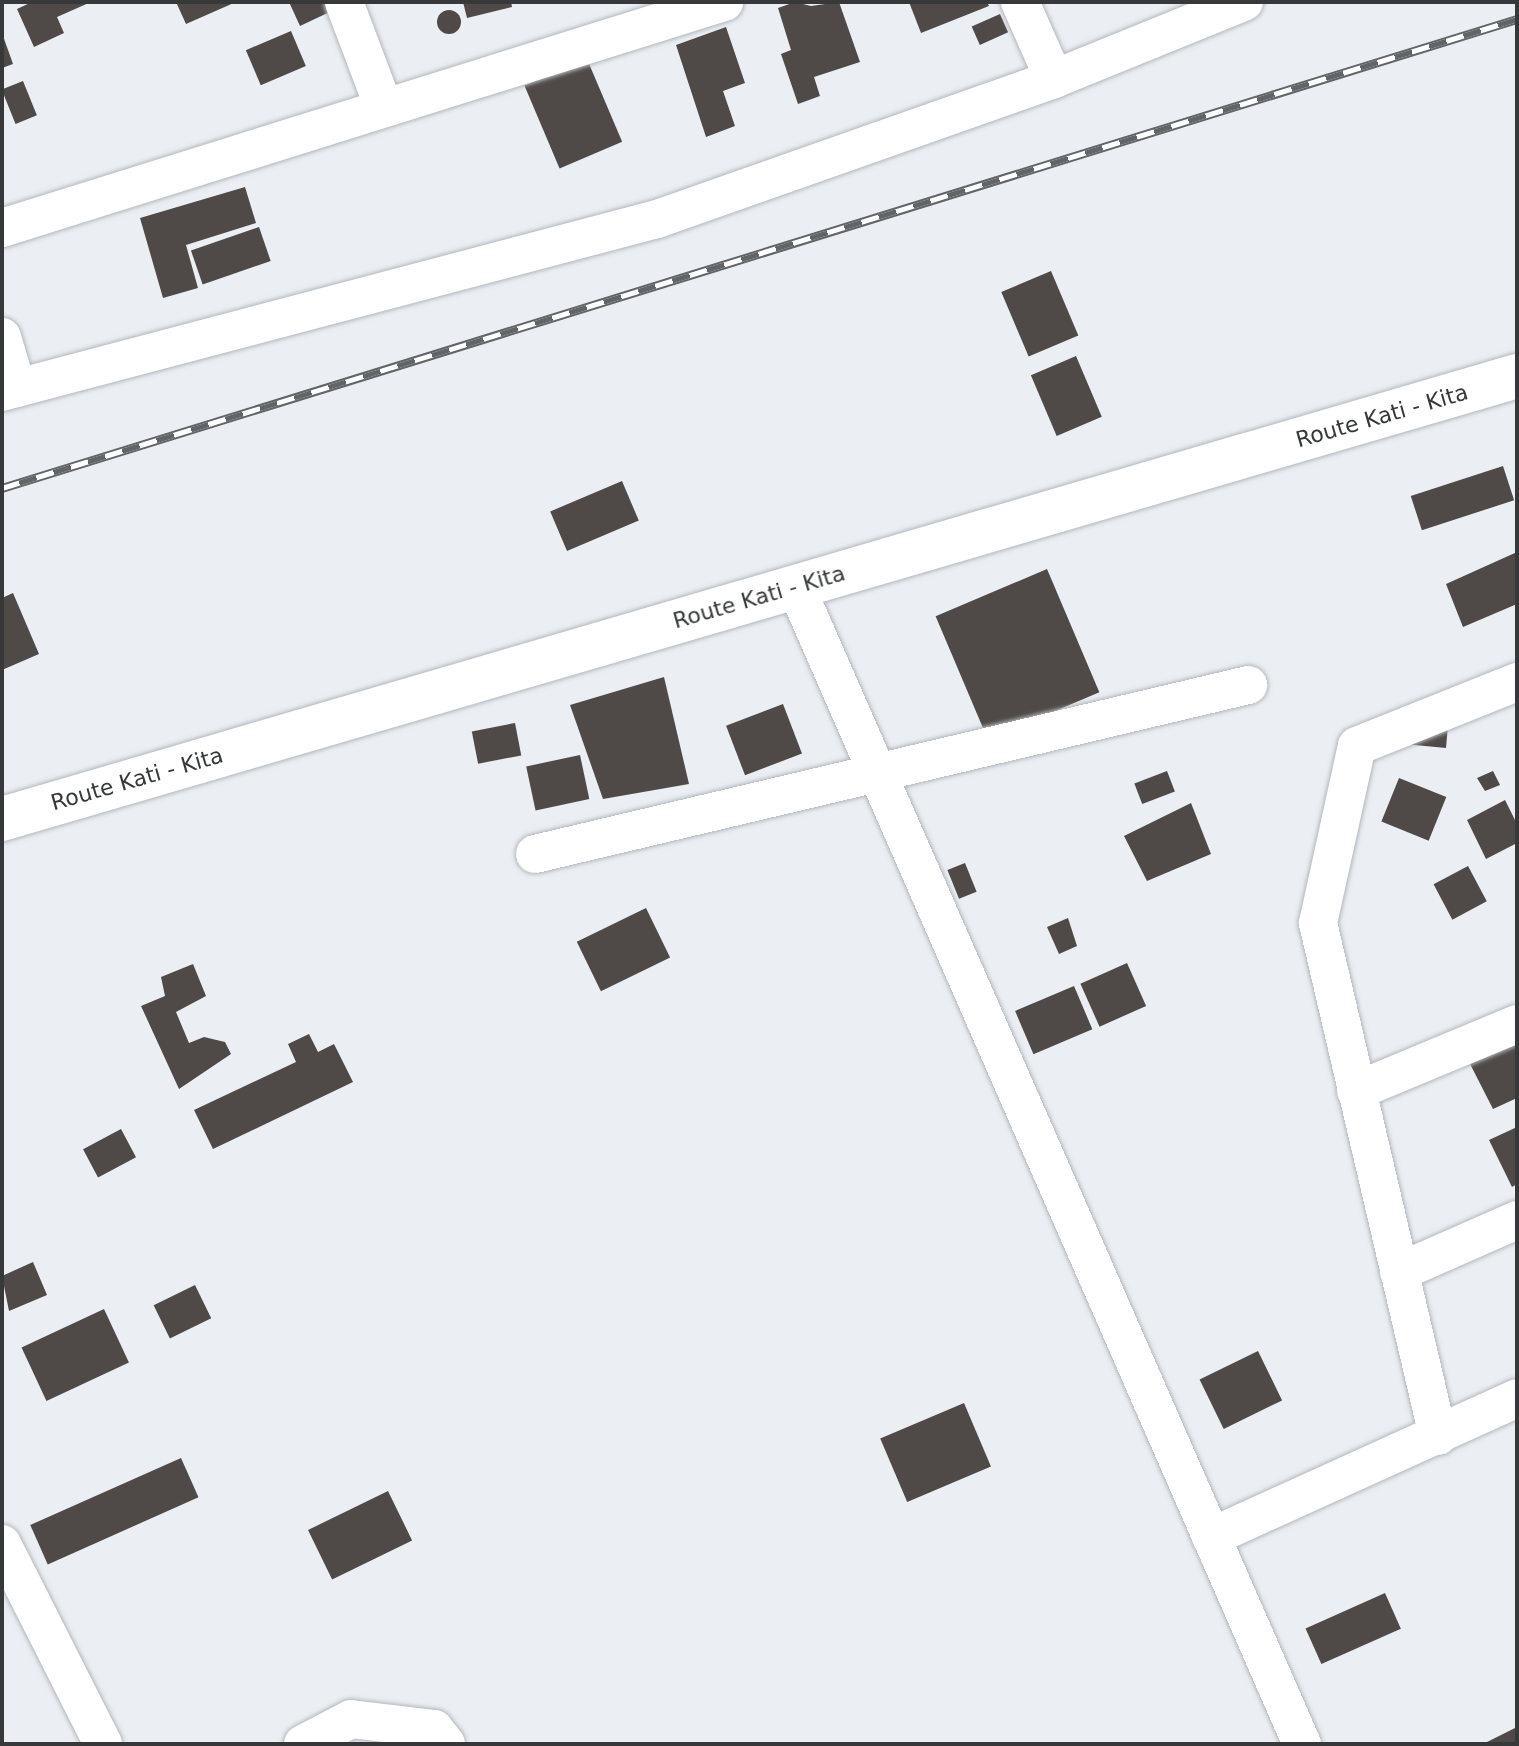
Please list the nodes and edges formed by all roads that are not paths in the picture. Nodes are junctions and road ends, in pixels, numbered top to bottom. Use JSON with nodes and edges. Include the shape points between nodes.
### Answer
{"nodes":[{"id":1,"x":344,"y":2,"type":"edge"},
{"id":2,"x":724,"y":2,"type":"edge"},
{"id":3,"x":1020,"y":2,"type":"edge"},
{"id":4,"x":1244,"y":2,"type":"edge"},
{"id":5,"x":1054,"y":79,"type":"junction"},
{"id":6,"x":384,"y":108,"type":"junction"},
{"id":7,"x":2,"y":228,"type":"edge"},
{"id":8,"x":2,"y":337,"type":"edge"},
{"id":9,"x":1517,"y":376,"type":"edge"},
{"id":10,"x":10,"y":390,"type":"edge"},
{"id":11,"x":796,"y":587,"type":"junction"},
{"id":12,"x":1517,"y":682,"type":"edge"},
{"id":13,"x":1248,"y":685,"type":"dead end"},
{"id":14,"x":878,"y":772,"type":"junction"},
{"id":15,"x":2,"y":819,"type":"edge"},
{"id":16,"x":535,"y":854,"type":"dead end"},
{"id":17,"x":1517,"y":1024,"type":"edge"},
{"id":18,"x":1356,"y":1091,"type":"junction"},
{"id":19,"x":1517,"y":1220,"type":"edge"},
{"id":20,"x":1399,"y":1272,"type":"junction"},
{"id":21,"x":1517,"y":1398,"type":"edge"},
{"id":22,"x":1438,"y":1436,"type":"junction"},
{"id":23,"x":1211,"y":1537,"type":"junction"},
{"id":24,"x":2,"y":1544,"type":"edge"},
{"id":25,"x":103,"y":1744,"type":"edge"},
{"id":26,"x":303,"y":1744,"type":"edge"},
{"id":27,"x":446,"y":1744,"type":"edge"},
{"id":28,"x":1302,"y":1744,"type":"edge"}],
"edges":[{"from":1,"to":6,"type":"street"},
{"from":2,"to":6,"type":"street"},
{"from":3,"to":5,"type":"street"},
{"from":4,"to":5,"type":"street"},
{"from":5,"to":10,"type":"street","via":[[657,219]]},
{"from":6,"to":7,"type":"street"},
{"from":8,"to":10,"type":"street"},
{"from":9,"to":11,"type":"main road","name":"Route Kati - Kita"},
{"from":11,"to":14,"type":"street"},
{"from":11,"to":15,"type":"main road","name":"Route Kati - Kita"},
{"from":12,"to":18,"type":"street","via":[[1357,746],[1318,923]]},
{"from":13,"to":14,"type":"street"},
{"from":14,"to":16,"type":"street"},
{"from":14,"to":23,"type":"street"},
{"from":17,"to":18,"type":"street"},
{"from":18,"to":20,"type":"street"},
{"from":19,"to":20,"type":"street"},
{"from":20,"to":22,"type":"street"},
{"from":21,"to":22,"type":"street"},
{"from":22,"to":23,"type":"street"},
{"from":23,"to":28,"type":"street"},
{"from":24,"to":25,"type":"street"},
{"from":26,"to":27,"type":"street","via":[[351,1719],[434,1729]]}]}
